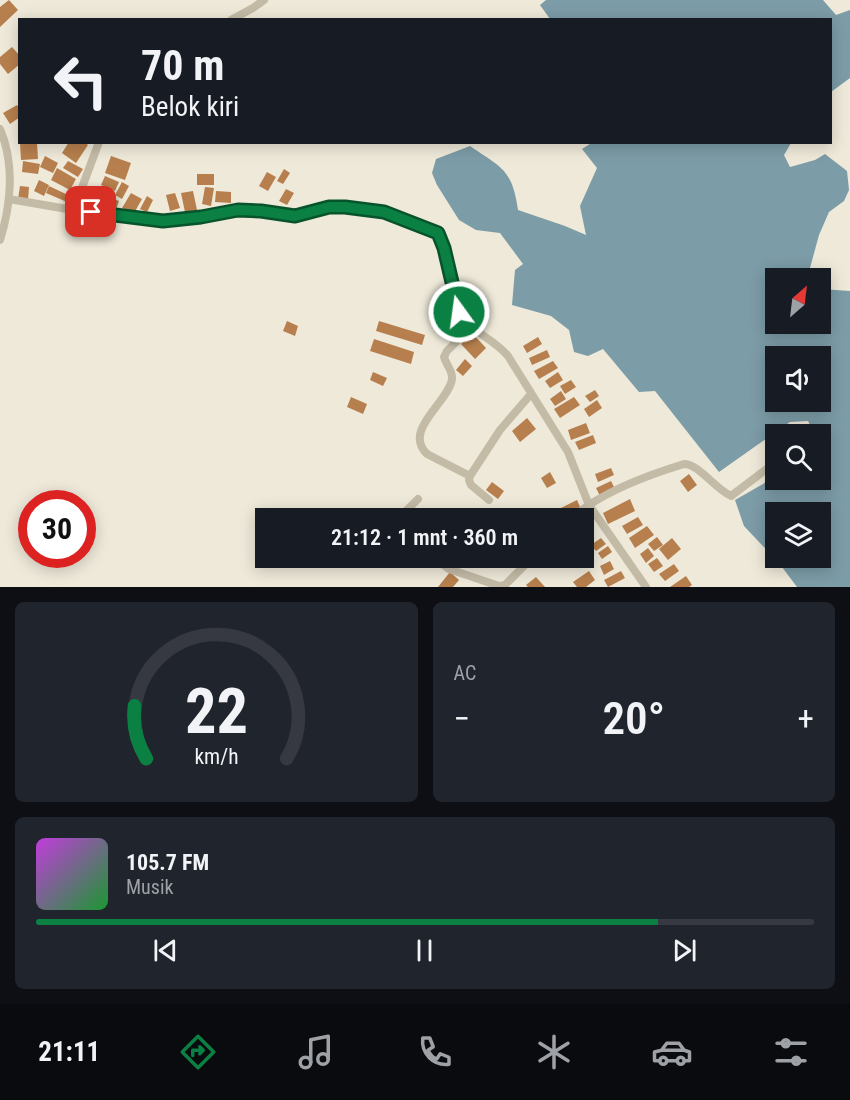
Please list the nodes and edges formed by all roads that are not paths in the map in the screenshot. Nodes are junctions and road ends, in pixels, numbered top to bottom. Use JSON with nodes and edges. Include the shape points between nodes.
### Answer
{"nodes":[{"id":1,"x":264,"y":0,"type":"edge"},
{"id":2,"x":235,"y":18,"type":"edge"},
{"id":3,"x":0,"y":129,"type":"edge"},
{"id":4,"x":98,"y":144,"type":"edge"},
{"id":5,"x":9,"y":199,"type":"junction"},
{"id":6,"x":74,"y":209,"type":"junction"},
{"id":7,"x":0,"y":240,"type":"edge"},
{"id":8,"x":472,"y":326,"type":"junction"},
{"id":9,"x":531,"y":394,"type":"junction"},
{"id":10,"x":765,"y":470,"type":"edge"},
{"id":11,"x":470,"y":476,"type":"junction"},
{"id":12,"x":418,"y":499,"type":"dead end"},
{"id":13,"x":489,"y":500,"type":"dead end"},
{"id":14,"x":589,"y":505,"type":"junction"},
{"id":15,"x":409,"y":508,"type":"edge"},
{"id":16,"x":585,"y":508,"type":"edge"},
{"id":17,"x":449,"y":568,"type":"edge"},
{"id":18,"x":522,"y":568,"type":"edge"},
{"id":19,"x":646,"y":587,"type":"edge"}],
"edges":[{"from":1,"to":2,"type":"street"},
{"from":3,"to":5,"type":"street","via":[[8,159]]},
{"from":4,"to":6,"type":"street"},
{"from":5,"to":6,"type":"street"},
{"from":5,"to":7,"type":"street"},
{"from":6,"to":8,"type":"street","via":[[163,221],[238,210],[295,216],[329,207],[384,212],[438,233],[459,312]]},
{"from":8,"to":9,"type":"street","via":[[508,356]]},
{"from":8,"to":11,"type":"street","via":[[444,357],[452,378],[450,387],[419,437],[427,454]]},
{"from":9,"to":11,"type":"street","via":[[500,430]]},
{"from":9,"to":14,"type":"street","via":[[568,452]]},
{"from":10,"to":14,"type":"street","via":[[730,496],[688,463]]},
{"from":11,"to":13,"type":"street","via":[[471,485]]},
{"from":12,"to":15,"type":"street"},
{"from":14,"to":16,"type":"street"},
{"from":14,"to":19,"type":"street"},
{"from":17,"to":18,"type":"street","via":[[499,586],[506,585]]}]}
